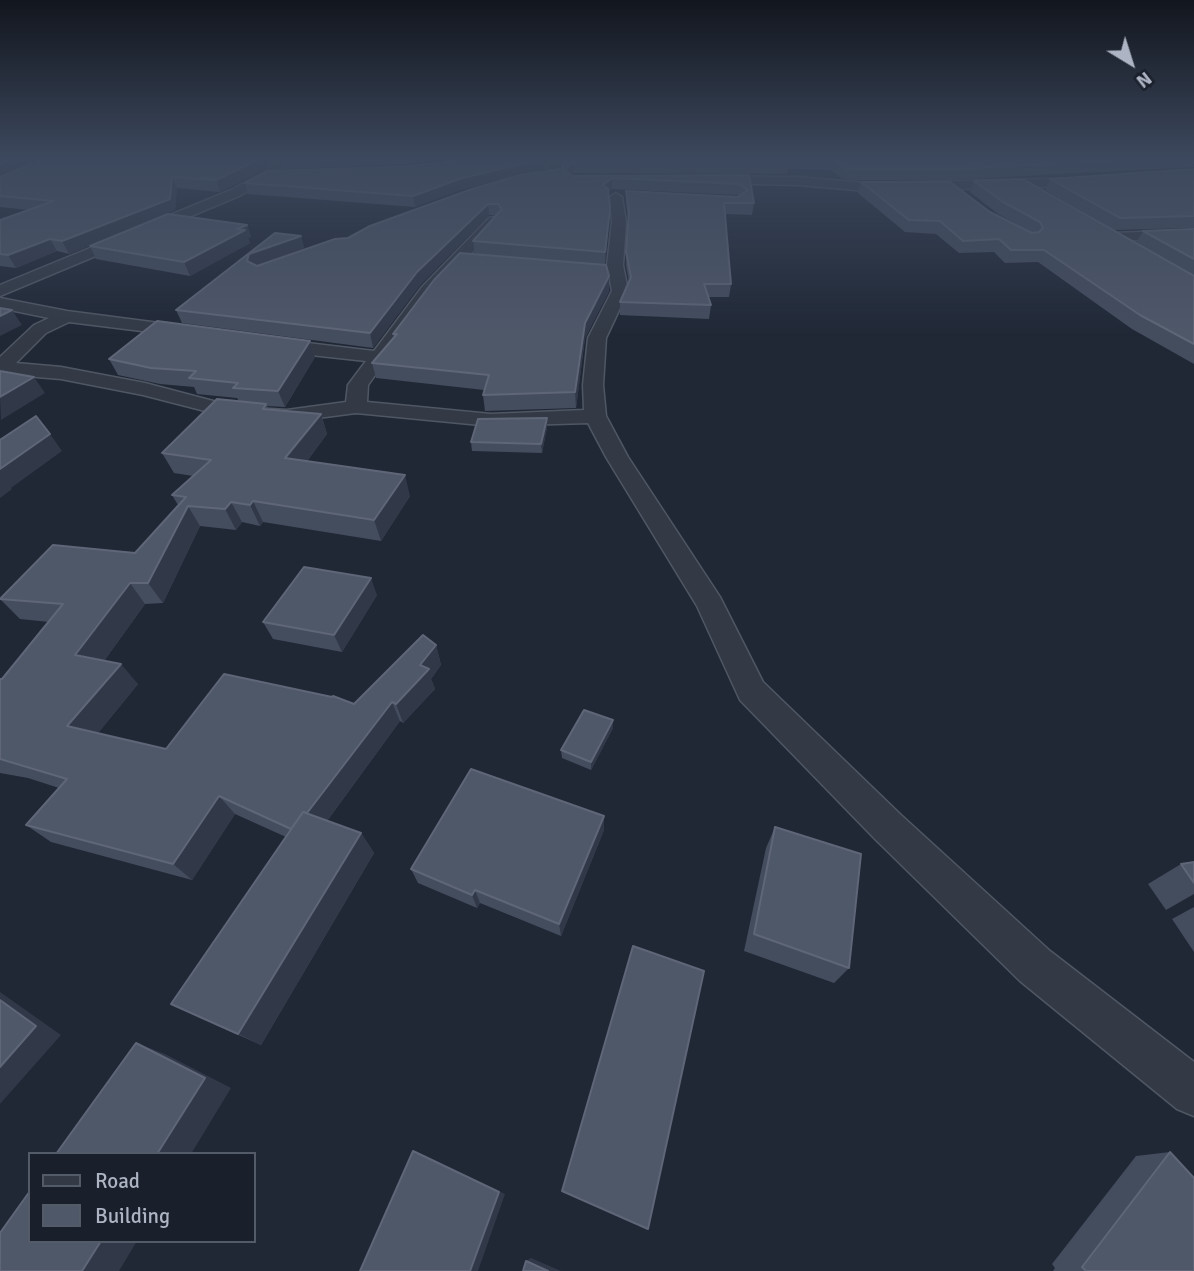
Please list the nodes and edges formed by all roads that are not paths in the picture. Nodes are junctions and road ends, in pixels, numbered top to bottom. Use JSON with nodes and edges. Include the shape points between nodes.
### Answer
{"nodes":[{"id":1,"x":175,"y":217,"type":"edge"},
{"id":2,"x":618,"y":217,"type":"edge"},
{"id":3,"x":494,"y":221,"type":"edge"},
{"id":4,"x":1194,"y":234,"type":"edge"},
{"id":5,"x":1136,"y":252,"type":"edge"},
{"id":6,"x":0,"y":291,"type":"edge"},
{"id":7,"x":0,"y":303,"type":"edge"},
{"id":8,"x":67,"y":316,"type":"junction"},
{"id":9,"x":205,"y":334,"type":"edge"},
{"id":10,"x":257,"y":342,"type":"edge"},
{"id":11,"x":379,"y":357,"type":"junction"},
{"id":12,"x":1,"y":367,"type":"edge"},
{"id":13,"x":356,"y":407,"type":"junction"},
{"id":14,"x":596,"y":416,"type":"junction"},
{"id":15,"x":1194,"y":1092,"type":"edge"}],
"edges":[{"from":1,"to":6,"type":"street"},
{"from":2,"to":14,"type":"street","via":[[608,273],[620,291],[597,338]]},
{"from":3,"to":11,"type":"street","via":[[465,260],[428,290]]},
{"from":4,"to":5,"type":"street","via":[[1107,234]]},
{"from":7,"to":8,"type":"street"},
{"from":8,"to":9,"type":"street"},
{"from":8,"to":12,"type":"street","via":[[40,329]]},
{"from":10,"to":11,"type":"street"},
{"from":11,"to":13,"type":"street","via":[[358,385]]},
{"from":12,"to":13,"type":"street","via":[[145,389],[236,413],[287,416]]},
{"from":13,"to":14,"type":"street","via":[[491,419]]},
{"from":14,"to":15,"type":"street","via":[[710,604],[751,691],[1035,966]]}]}
